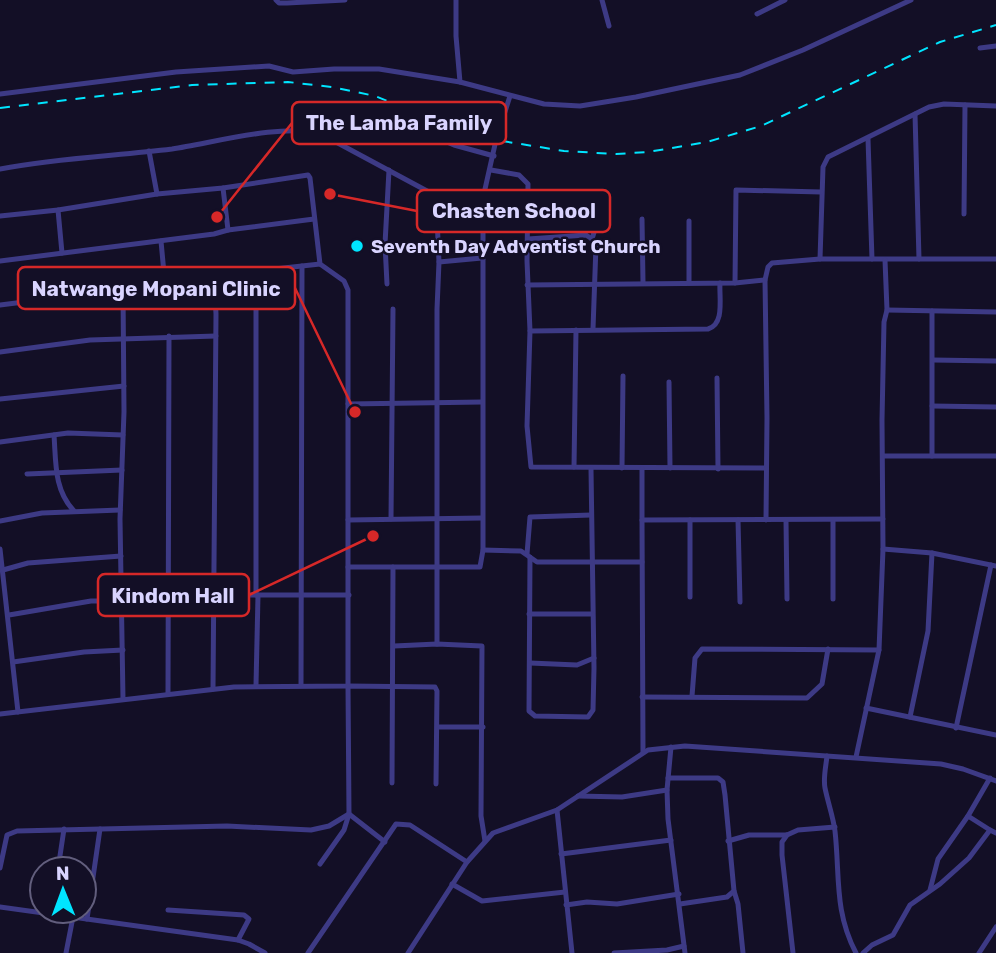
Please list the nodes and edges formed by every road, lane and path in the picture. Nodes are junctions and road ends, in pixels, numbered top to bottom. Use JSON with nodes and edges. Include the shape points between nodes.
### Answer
{"nodes":[{"id":1,"x":276,"y":0,"type":"edge"},
{"id":2,"x":345,"y":0,"type":"edge"},
{"id":3,"x":456,"y":0,"type":"edge"},
{"id":4,"x":602,"y":0,"type":"edge"},
{"id":5,"x":785,"y":0,"type":"edge"},
{"id":6,"x":911,"y":0,"type":"edge"},
{"id":7,"x":757,"y":14,"type":"dead end"},
{"id":8,"x":609,"y":26,"type":"dead end"},
{"id":9,"x":996,"y":46,"type":"edge"},
{"id":10,"x":980,"y":48,"type":"dead end"},
{"id":11,"x":460,"y":82,"type":"junction"},
{"id":12,"x":0,"y":94,"type":"edge"},
{"id":13,"x":510,"y":96,"type":"junction"},
{"id":14,"x":965,"y":104,"type":"junction"},
{"id":15,"x":996,"y":106,"type":"edge"},
{"id":16,"x":915,"y":114,"type":"junction"},
{"id":17,"x":404,"y":124,"type":"dead end"},
{"id":18,"x":868,"y":139,"type":"junction"},
{"id":19,"x":149,"y":152,"type":"junction"},
{"id":20,"x":494,"y":156,"type":"junction"},
{"id":21,"x":0,"y":169,"type":"edge"},
{"id":22,"x":389,"y":170,"type":"junction"},
{"id":23,"x":491,"y":170,"type":"junction"},
{"id":24,"x":223,"y":188,"type":"junction"},
{"id":25,"x":821,"y":192,"type":"junction"},
{"id":26,"x":157,"y":194,"type":"junction"},
{"id":27,"x":436,"y":196,"type":"junction"},
{"id":28,"x":599,"y":203,"type":"dead end"},
{"id":29,"x":58,"y":210,"type":"junction"},
{"id":30,"x":482,"y":214,"type":"junction"},
{"id":31,"x":964,"y":214,"type":"dead end"},
{"id":32,"x":0,"y":216,"type":"edge"},
{"id":33,"x":314,"y":219,"type":"junction"},
{"id":34,"x":642,"y":219,"type":"dead end"},
{"id":35,"x":689,"y":221,"type":"dead end"},
{"id":36,"x":228,"y":230,"type":"junction"},
{"id":37,"x":528,"y":239,"type":"junction"},
{"id":38,"x":592,"y":239,"type":"junction"},
{"id":39,"x":162,"y":240,"type":"junction"},
{"id":40,"x":62,"y":253,"type":"junction"},
{"id":41,"x":482,"y":258,"type":"junction"},
{"id":42,"x":820,"y":259,"type":"junction"},
{"id":43,"x":872,"y":259,"type":"junction"},
{"id":44,"x":919,"y":259,"type":"junction"},
{"id":45,"x":996,"y":259,"type":"edge"},
{"id":46,"x":884,"y":260,"type":"junction"},
{"id":47,"x":0,"y":261,"type":"edge"},
{"id":48,"x":439,"y":262,"type":"junction"},
{"id":49,"x":320,"y":264,"type":"junction"},
{"id":50,"x":302,"y":266,"type":"junction"},
{"id":51,"x":257,"y":271,"type":"junction"},
{"id":52,"x":214,"y":278,"type":"junction"},
{"id":53,"x":765,"y":280,"type":"junction"},
{"id":54,"x":643,"y":282,"type":"junction"},
{"id":55,"x":689,"y":283,"type":"junction"},
{"id":56,"x":720,"y":283,"type":"junction"},
{"id":57,"x":735,"y":283,"type":"junction"},
{"id":58,"x":165,"y":284,"type":"junction"},
{"id":59,"x":387,"y":284,"type":"dead end"},
{"id":60,"x":595,"y":284,"type":"junction"},
{"id":61,"x":527,"y":285,"type":"junction"},
{"id":62,"x":123,"y":290,"type":"junction"},
{"id":63,"x":0,"y":305,"type":"edge"},
{"id":64,"x":393,"y":309,"type":"dead end"},
{"id":65,"x":887,"y":310,"type":"junction"},
{"id":66,"x":932,"y":311,"type":"junction"},
{"id":67,"x":996,"y":312,"type":"edge"},
{"id":68,"x":593,"y":329,"type":"junction"},
{"id":69,"x":576,"y":330,"type":"junction"},
{"id":70,"x":530,"y":331,"type":"junction"},
{"id":71,"x":216,"y":336,"type":"junction"},
{"id":72,"x":169,"y":337,"type":"junction"},
{"id":73,"x":123,"y":338,"type":"junction"},
{"id":74,"x":0,"y":352,"type":"edge"},
{"id":75,"x":933,"y":360,"type":"junction"},
{"id":76,"x":996,"y":361,"type":"edge"},
{"id":77,"x":623,"y":376,"type":"dead end"},
{"id":78,"x":717,"y":378,"type":"dead end"},
{"id":79,"x":669,"y":382,"type":"dead end"},
{"id":80,"x":124,"y":386,"type":"junction"},
{"id":81,"x":0,"y":399,"type":"edge"},
{"id":82,"x":482,"y":402,"type":"junction"},
{"id":83,"x":348,"y":404,"type":"junction"},
{"id":84,"x":392,"y":404,"type":"junction"},
{"id":85,"x":437,"y":404,"type":"junction"},
{"id":86,"x":932,"y":406,"type":"junction"},
{"id":87,"x":996,"y":407,"type":"edge"},
{"id":88,"x":54,"y":435,"type":"junction"},
{"id":89,"x":123,"y":435,"type":"junction"},
{"id":90,"x":0,"y":442,"type":"edge"},
{"id":91,"x":884,"y":456,"type":"junction"},
{"id":92,"x":932,"y":456,"type":"junction"},
{"id":93,"x":996,"y":456,"type":"edge"},
{"id":94,"x":574,"y":467,"type":"junction"},
{"id":95,"x":622,"y":468,"type":"junction"},
{"id":96,"x":670,"y":468,"type":"junction"},
{"id":97,"x":766,"y":468,"type":"junction"},
{"id":98,"x":591,"y":469,"type":"junction"},
{"id":99,"x":642,"y":469,"type":"junction"},
{"id":100,"x":718,"y":469,"type":"junction"},
{"id":101,"x":122,"y":470,"type":"junction"},
{"id":102,"x":57,"y":472,"type":"junction"},
{"id":103,"x":27,"y":474,"type":"dead end"},
{"id":104,"x":120,"y":510,"type":"junction"},
{"id":105,"x":74,"y":511,"type":"junction"},
{"id":106,"x":591,"y":514,"type":"junction"},
{"id":107,"x":482,"y":518,"type":"junction"},
{"id":108,"x":391,"y":519,"type":"junction"},
{"id":109,"x":437,"y":519,"type":"junction"},
{"id":110,"x":883,"y":519,"type":"junction"},
{"id":111,"x":348,"y":520,"type":"junction"},
{"id":112,"x":642,"y":520,"type":"junction"},
{"id":113,"x":690,"y":520,"type":"junction"},
{"id":114,"x":738,"y":520,"type":"junction"},
{"id":115,"x":766,"y":520,"type":"junction"},
{"id":116,"x":786,"y":520,"type":"junction"},
{"id":117,"x":833,"y":520,"type":"junction"},
{"id":118,"x":0,"y":521,"type":"edge"},
{"id":119,"x":883,"y":549,"type":"junction"},
{"id":120,"x":0,"y":550,"type":"edge"},
{"id":121,"x":483,"y":550,"type":"junction"},
{"id":122,"x":932,"y":553,"type":"junction"},
{"id":123,"x":121,"y":556,"type":"junction"},
{"id":124,"x":528,"y":556,"type":"junction"},
{"id":125,"x":642,"y":562,"type":"junction"},
{"id":126,"x":593,"y":563,"type":"junction"},
{"id":127,"x":993,"y":566,"type":"edge"},
{"id":128,"x":348,"y":567,"type":"junction"},
{"id":129,"x":393,"y":567,"type":"junction"},
{"id":130,"x":437,"y":568,"type":"junction"},
{"id":131,"x":3,"y":569,"type":"junction"},
{"id":132,"x":302,"y":594,"type":"junction"},
{"id":133,"x":349,"y":595,"type":"junction"},
{"id":134,"x":257,"y":596,"type":"junction"},
{"id":135,"x":690,"y":597,"type":"dead end"},
{"id":136,"x":214,"y":598,"type":"junction"},
{"id":137,"x":787,"y":598,"type":"dead end"},
{"id":138,"x":833,"y":599,"type":"dead end"},
{"id":139,"x":122,"y":602,"type":"junction"},
{"id":140,"x":168,"y":602,"type":"junction"},
{"id":141,"x":740,"y":602,"type":"dead end"},
{"id":142,"x":529,"y":614,"type":"junction"},
{"id":143,"x":592,"y":614,"type":"junction"},
{"id":144,"x":9,"y":615,"type":"junction"},
{"id":145,"x":438,"y":644,"type":"junction"},
{"id":146,"x":394,"y":646,"type":"junction"},
{"id":147,"x":828,"y":649,"type":"junction"},
{"id":148,"x":123,"y":650,"type":"junction"},
{"id":149,"x":878,"y":650,"type":"junction"},
{"id":150,"x":594,"y":658,"type":"junction"},
{"id":151,"x":13,"y":662,"type":"junction"},
{"id":152,"x":530,"y":663,"type":"junction"},
{"id":153,"x":256,"y":685,"type":"junction"},
{"id":154,"x":301,"y":685,"type":"junction"},
{"id":155,"x":348,"y":686,"type":"junction"},
{"id":156,"x":392,"y":686,"type":"junction"},
{"id":157,"x":214,"y":689,"type":"junction"},
{"id":158,"x":168,"y":694,"type":"junction"},
{"id":159,"x":691,"y":696,"type":"junction"},
{"id":160,"x":642,"y":697,"type":"junction"},
{"id":161,"x":123,"y":699,"type":"junction"},
{"id":162,"x":866,"y":708,"type":"junction"},
{"id":163,"x":18,"y":712,"type":"junction"},
{"id":164,"x":0,"y":713,"type":"edge"},
{"id":165,"x":910,"y":717,"type":"junction"},
{"id":166,"x":438,"y":727,"type":"junction"},
{"id":167,"x":483,"y":727,"type":"junction"},
{"id":168,"x":956,"y":727,"type":"junction"},
{"id":169,"x":996,"y":735,"type":"edge"},
{"id":170,"x":671,"y":747,"type":"junction"},
{"id":171,"x":643,"y":752,"type":"junction"},
{"id":172,"x":827,"y":756,"type":"junction"},
{"id":173,"x":856,"y":757,"type":"junction"},
{"id":174,"x":668,"y":778,"type":"junction"},
{"id":175,"x":993,"y":780,"type":"edge"},
{"id":176,"x":391,"y":783,"type":"dead end"},
{"id":177,"x":436,"y":784,"type":"dead end"},
{"id":178,"x":667,"y":790,"type":"junction"},
{"id":179,"x":578,"y":796,"type":"junction"},
{"id":180,"x":557,"y":810,"type":"junction"},
{"id":181,"x":349,"y":814,"type":"junction"},
{"id":182,"x":968,"y":816,"type":"junction"},
{"id":183,"x":835,"y":827,"type":"junction"},
{"id":184,"x":64,"y":829,"type":"junction"},
{"id":185,"x":100,"y":829,"type":"junction"},
{"id":186,"x":993,"y":831,"type":"edge"},
{"id":187,"x":787,"y":835,"type":"junction"},
{"id":188,"x":671,"y":840,"type":"junction"},
{"id":189,"x":485,"y":841,"type":"junction"},
{"id":190,"x":728,"y":841,"type":"junction"},
{"id":191,"x":385,"y":842,"type":"junction"},
{"id":192,"x":561,"y":854,"type":"junction"},
{"id":193,"x":60,"y":855,"type":"edge"},
{"id":194,"x":96,"y":855,"type":"edge"},
{"id":195,"x":467,"y":862,"type":"junction"},
{"id":196,"x":320,"y":864,"type":"dead end"},
{"id":197,"x":0,"y":867,"type":"edge"},
{"id":198,"x":452,"y":884,"type":"junction"},
{"id":199,"x":930,"y":890,"type":"junction"},
{"id":200,"x":734,"y":891,"type":"junction"},
{"id":201,"x":565,"y":892,"type":"junction"},
{"id":202,"x":679,"y":894,"type":"junction"},
{"id":203,"x":680,"y":904,"type":"junction"},
{"id":204,"x":566,"y":905,"type":"junction"},
{"id":205,"x":0,"y":907,"type":"edge"},
{"id":206,"x":28,"y":910,"type":"edge"},
{"id":207,"x":168,"y":910,"type":"dead end"},
{"id":208,"x":98,"y":921,"type":"edge"},
{"id":209,"x":71,"y":925,"type":"edge"},
{"id":210,"x":996,"y":927,"type":"edge"},
{"id":211,"x":238,"y":940,"type":"junction"},
{"id":212,"x":684,"y":946,"type":"junction"},
{"id":213,"x":66,"y":953,"type":"edge"},
{"id":214,"x":265,"y":953,"type":"edge"},
{"id":215,"x":308,"y":953,"type":"edge"},
{"id":216,"x":408,"y":953,"type":"edge"},
{"id":217,"x":572,"y":953,"type":"edge"},
{"id":218,"x":614,"y":953,"type":"edge"},
{"id":219,"x":685,"y":953,"type":"edge"},
{"id":220,"x":743,"y":953,"type":"edge"},
{"id":221,"x":793,"y":953,"type":"edge"},
{"id":222,"x":856,"y":953,"type":"edge"},
{"id":223,"x":863,"y":953,"type":"edge"},
{"id":224,"x":979,"y":953,"type":"edge"}],
"edges":[{"from":1,"to":2,"type":"street"},
{"from":3,"to":11,"type":"street"},
{"from":4,"to":8,"type":"street"},
{"from":5,"to":7,"type":"street"},
{"from":6,"to":13,"type":"street","via":[[731,77],[580,106]]},
{"from":9,"to":10,"type":"street"},
{"from":11,"to":12,"type":"street","via":[[379,69],[293,72],[269,66],[176,72]]},
{"from":11,"to":13,"type":"street"},
{"from":13,"to":20,"type":"street"},
{"from":14,"to":15,"type":"street"},
{"from":14,"to":16,"type":"street","via":[[936,105]]},
{"from":14,"to":31,"type":"street"},
{"from":16,"to":18,"type":"street"},
{"from":16,"to":44,"type":"street"},
{"from":17,"to":20,"type":"street"},
{"from":18,"to":25,"type":"street","via":[[828,157]]},
{"from":18,"to":43,"type":"street"},
{"from":19,"to":21,"type":"street"},
{"from":19,"to":22,"type":"street","via":[[310,131]]},
{"from":19,"to":26,"type":"street"},
{"from":20,"to":23,"type":"street"},
{"from":22,"to":27,"type":"street"},
{"from":22,"to":59,"type":"street"},
{"from":23,"to":30,"type":"street"},
{"from":23,"to":37,"type":"street","via":[[519,176],[528,184]]},
{"from":24,"to":26,"type":"street"},
{"from":24,"to":33,"type":"street","via":[[308,175]]},
{"from":24,"to":36,"type":"street"},
{"from":25,"to":42,"type":"street"},
{"from":25,"to":57,"type":"street","via":[[736,190]]},
{"from":26,"to":29,"type":"street"},
{"from":27,"to":30,"type":"street"},
{"from":27,"to":48,"type":"street"},
{"from":28,"to":38,"type":"street"},
{"from":29,"to":32,"type":"street"},
{"from":29,"to":40,"type":"street"},
{"from":30,"to":41,"type":"street"},
{"from":33,"to":36,"type":"street"},
{"from":33,"to":49,"type":"street"},
{"from":34,"to":54,"type":"street"},
{"from":35,"to":55,"type":"street"},
{"from":36,"to":39,"type":"street"},
{"from":37,"to":38,"type":"street","via":[[586,235]]},
{"from":37,"to":61,"type":"street"},
{"from":38,"to":60,"type":"street","via":[[596,245]]},
{"from":39,"to":40,"type":"street"},
{"from":39,"to":58,"type":"street"},
{"from":40,"to":47,"type":"street"},
{"from":41,"to":48,"type":"street"},
{"from":41,"to":82,"type":"street"},
{"from":42,"to":43,"type":"street"},
{"from":42,"to":53,"type":"street","via":[[772,263]]},
{"from":43,"to":46,"type":"street"},
{"from":44,"to":45,"type":"street"},
{"from":44,"to":46,"type":"street"},
{"from":46,"to":65,"type":"street"},
{"from":48,"to":85,"type":"street"},
{"from":49,"to":50,"type":"street"},
{"from":49,"to":83,"type":"street","via":[[344,281],[348,290]]},
{"from":50,"to":51,"type":"street"},
{"from":50,"to":132,"type":"street"},
{"from":51,"to":52,"type":"street"},
{"from":51,"to":134,"type":"street"},
{"from":52,"to":58,"type":"street"},
{"from":52,"to":71,"type":"street"},
{"from":53,"to":57,"type":"street"},
{"from":53,"to":97,"type":"street"},
{"from":54,"to":55,"type":"street"},
{"from":54,"to":60,"type":"street"},
{"from":55,"to":56,"type":"street"},
{"from":56,"to":57,"type":"street"},
{"from":56,"to":68,"type":"street","via":[[715,327]]},
{"from":58,"to":62,"type":"street"},
{"from":60,"to":61,"type":"street"},
{"from":60,"to":68,"type":"street"},
{"from":61,"to":70,"type":"street"},
{"from":62,"to":63,"type":"street"},
{"from":62,"to":73,"type":"street"},
{"from":64,"to":84,"type":"street"},
{"from":65,"to":66,"type":"street"},
{"from":65,"to":91,"type":"street"},
{"from":66,"to":67,"type":"street"},
{"from":66,"to":75,"type":"street"},
{"from":68,"to":69,"type":"street"},
{"from":69,"to":70,"type":"street"},
{"from":69,"to":94,"type":"street"},
{"from":70,"to":94,"type":"street","via":[[529,464],[535,468]]},
{"from":71,"to":72,"type":"street"},
{"from":71,"to":136,"type":"street"},
{"from":72,"to":73,"type":"street"},
{"from":72,"to":140,"type":"street"},
{"from":73,"to":74,"type":"street"},
{"from":73,"to":80,"type":"street"},
{"from":75,"to":76,"type":"street"},
{"from":75,"to":86,"type":"street"},
{"from":77,"to":95,"type":"street"},
{"from":78,"to":100,"type":"street"},
{"from":79,"to":96,"type":"street"},
{"from":80,"to":81,"type":"street"},
{"from":80,"to":89,"type":"street"},
{"from":82,"to":85,"type":"street"},
{"from":82,"to":107,"type":"street"},
{"from":83,"to":84,"type":"street"},
{"from":83,"to":111,"type":"street"},
{"from":84,"to":85,"type":"street"},
{"from":84,"to":108,"type":"street"},
{"from":85,"to":109,"type":"street"},
{"from":86,"to":87,"type":"street"},
{"from":86,"to":92,"type":"street"},
{"from":88,"to":89,"type":"street"},
{"from":88,"to":90,"type":"street"},
{"from":88,"to":102,"type":"street"},
{"from":89,"to":101,"type":"street"},
{"from":91,"to":92,"type":"street"},
{"from":91,"to":110,"type":"street"},
{"from":92,"to":93,"type":"street"},
{"from":94,"to":98,"type":"street"},
{"from":95,"to":98,"type":"street"},
{"from":95,"to":99,"type":"street"},
{"from":96,"to":99,"type":"street"},
{"from":96,"to":100,"type":"street"},
{"from":97,"to":100,"type":"street"},
{"from":97,"to":115,"type":"street"},
{"from":98,"to":106,"type":"street"},
{"from":99,"to":112,"type":"street"},
{"from":101,"to":102,"type":"street"},
{"from":101,"to":104,"type":"street"},
{"from":102,"to":103,"type":"street"},
{"from":102,"to":105,"type":"street","via":[[62,496]]},
{"from":104,"to":105,"type":"street"},
{"from":104,"to":123,"type":"street"},
{"from":105,"to":118,"type":"street"},
{"from":106,"to":124,"type":"street","via":[[530,517]]},
{"from":106,"to":126,"type":"street"},
{"from":107,"to":109,"type":"street"},
{"from":107,"to":121,"type":"street"},
{"from":108,"to":109,"type":"street"},
{"from":108,"to":111,"type":"street"},
{"from":109,"to":130,"type":"street"},
{"from":110,"to":117,"type":"street"},
{"from":110,"to":119,"type":"street"},
{"from":111,"to":128,"type":"street"},
{"from":112,"to":113,"type":"street"},
{"from":112,"to":125,"type":"street"},
{"from":113,"to":114,"type":"street"},
{"from":113,"to":135,"type":"street"},
{"from":114,"to":115,"type":"street"},
{"from":114,"to":141,"type":"street"},
{"from":115,"to":116,"type":"street"},
{"from":116,"to":117,"type":"street"},
{"from":116,"to":137,"type":"street"},
{"from":117,"to":138,"type":"street"},
{"from":119,"to":122,"type":"street"},
{"from":119,"to":149,"type":"street"},
{"from":120,"to":131,"type":"street"},
{"from":121,"to":124,"type":"street","via":[[521,551]]},
{"from":121,"to":130,"type":"street","via":[[480,567]]},
{"from":122,"to":127,"type":"street"},
{"from":122,"to":165,"type":"street","via":[[928,631]]},
{"from":123,"to":131,"type":"street"},
{"from":123,"to":139,"type":"street"},
{"from":124,"to":126,"type":"street","via":[[537,562]]},
{"from":124,"to":142,"type":"street"},
{"from":125,"to":126,"type":"street"},
{"from":125,"to":160,"type":"street"},
{"from":126,"to":143,"type":"street"},
{"from":127,"to":168,"type":"street"},
{"from":128,"to":129,"type":"street"},
{"from":128,"to":133,"type":"street"},
{"from":129,"to":130,"type":"street"},
{"from":129,"to":146,"type":"street"},
{"from":130,"to":145,"type":"street"},
{"from":131,"to":144,"type":"street"},
{"from":132,"to":133,"type":"street"},
{"from":132,"to":134,"type":"street"},
{"from":132,"to":154,"type":"street"},
{"from":133,"to":155,"type":"street"},
{"from":134,"to":136,"type":"street"},
{"from":134,"to":153,"type":"street"},
{"from":136,"to":140,"type":"street"},
{"from":136,"to":157,"type":"street"},
{"from":139,"to":140,"type":"street"},
{"from":139,"to":144,"type":"street","via":[[76,603]]},
{"from":139,"to":148,"type":"street"},
{"from":140,"to":158,"type":"street"},
{"from":142,"to":143,"type":"street"},
{"from":142,"to":152,"type":"street"},
{"from":143,"to":150,"type":"street"},
{"from":144,"to":151,"type":"street"},
{"from":145,"to":146,"type":"street"},
{"from":145,"to":167,"type":"street","via":[[482,646]]},
{"from":146,"to":156,"type":"street"},
{"from":147,"to":149,"type":"street"},
{"from":147,"to":159,"type":"street","via":[[822,684],[807,698]]},
{"from":147,"to":159,"type":"street","via":[[702,649],[695,658]]},
{"from":148,"to":151,"type":"street"},
{"from":148,"to":161,"type":"street"},
{"from":149,"to":162,"type":"street"},
{"from":150,"to":152,"type":"street","via":[[577,665]]},
{"from":150,"to":152,"type":"street","via":[[593,710],[588,717],[531,715]]},
{"from":151,"to":163,"type":"street"},
{"from":153,"to":154,"type":"street"},
{"from":153,"to":157,"type":"street"},
{"from":154,"to":155,"type":"street"},
{"from":155,"to":156,"type":"street"},
{"from":155,"to":181,"type":"street"},
{"from":156,"to":166,"type":"street","via":[[435,687]]},
{"from":156,"to":176,"type":"street"},
{"from":157,"to":158,"type":"street"},
{"from":158,"to":161,"type":"street"},
{"from":159,"to":160,"type":"street"},
{"from":160,"to":171,"type":"street"},
{"from":161,"to":163,"type":"street"},
{"from":162,"to":165,"type":"street"},
{"from":162,"to":173,"type":"street"},
{"from":163,"to":164,"type":"street"},
{"from":165,"to":168,"type":"street"},
{"from":166,"to":167,"type":"street"},
{"from":166,"to":177,"type":"street"},
{"from":167,"to":189,"type":"street","via":[[481,816]]},
{"from":168,"to":169,"type":"street"},
{"from":170,"to":171,"type":"street"},
{"from":170,"to":172,"type":"street"},
{"from":170,"to":174,"type":"street"},
{"from":171,"to":179,"type":"street"},
{"from":172,"to":173,"type":"street"},
{"from":172,"to":183,"type":"street","via":[[824,786]]},
{"from":173,"to":175,"type":"street","via":[[941,764]]},
{"from":174,"to":178,"type":"street"},
{"from":174,"to":190,"type":"street","via":[[712,776],[723,782]]},
{"from":175,"to":182,"type":"street"},
{"from":178,"to":179,"type":"street","via":[[622,797]]},
{"from":178,"to":188,"type":"street"},
{"from":179,"to":180,"type":"street"},
{"from":180,"to":189,"type":"street","via":[[494,833]]},
{"from":180,"to":192,"type":"street"},
{"from":181,"to":185,"type":"street","via":[[312,830],[228,826]]},
{"from":181,"to":191,"type":"street"},
{"from":181,"to":196,"type":"street","via":[[344,830]]},
{"from":182,"to":186,"type":"street"},
{"from":182,"to":199,"type":"street","via":[[938,859]]},
{"from":183,"to":187,"type":"street"},
{"from":183,"to":222,"type":"street","via":[[837,891],[846,933]]},
{"from":184,"to":185,"type":"street"},
{"from":184,"to":193,"type":"street"},
{"from":184,"to":197,"type":"street","via":[[9,833]]},
{"from":185,"to":194,"type":"street"},
{"from":186,"to":199,"type":"street"},
{"from":187,"to":190,"type":"street","via":[[755,834]]},
{"from":187,"to":221,"type":"street","via":[[782,855]]},
{"from":188,"to":192,"type":"street"},
{"from":188,"to":202,"type":"street"},
{"from":189,"to":195,"type":"street"},
{"from":190,"to":200,"type":"street"},
{"from":191,"to":195,"type":"street","via":[[396,824],[405,823]]},
{"from":191,"to":215,"type":"street"},
{"from":192,"to":201,"type":"street"},
{"from":195,"to":198,"type":"street"},
{"from":198,"to":201,"type":"street","via":[[482,901]]},
{"from":198,"to":216,"type":"street"},
{"from":199,"to":223,"type":"street","via":[[910,905],[893,935]]},
{"from":200,"to":203,"type":"street","via":[[718,899]]},
{"from":200,"to":220,"type":"street"},
{"from":201,"to":204,"type":"street"},
{"from":202,"to":203,"type":"street"},
{"from":202,"to":204,"type":"street","via":[[617,904]]},
{"from":203,"to":212,"type":"street"},
{"from":204,"to":217,"type":"street"},
{"from":205,"to":206,"type":"street"},
{"from":207,"to":211,"type":"street","via":[[244,915],[248,919]]},
{"from":208,"to":211,"type":"street"},
{"from":209,"to":213,"type":"street"},
{"from":210,"to":224,"type":"street"},
{"from":211,"to":214,"type":"street"},
{"from":212,"to":218,"type":"street"},
{"from":212,"to":219,"type":"street"}]}
